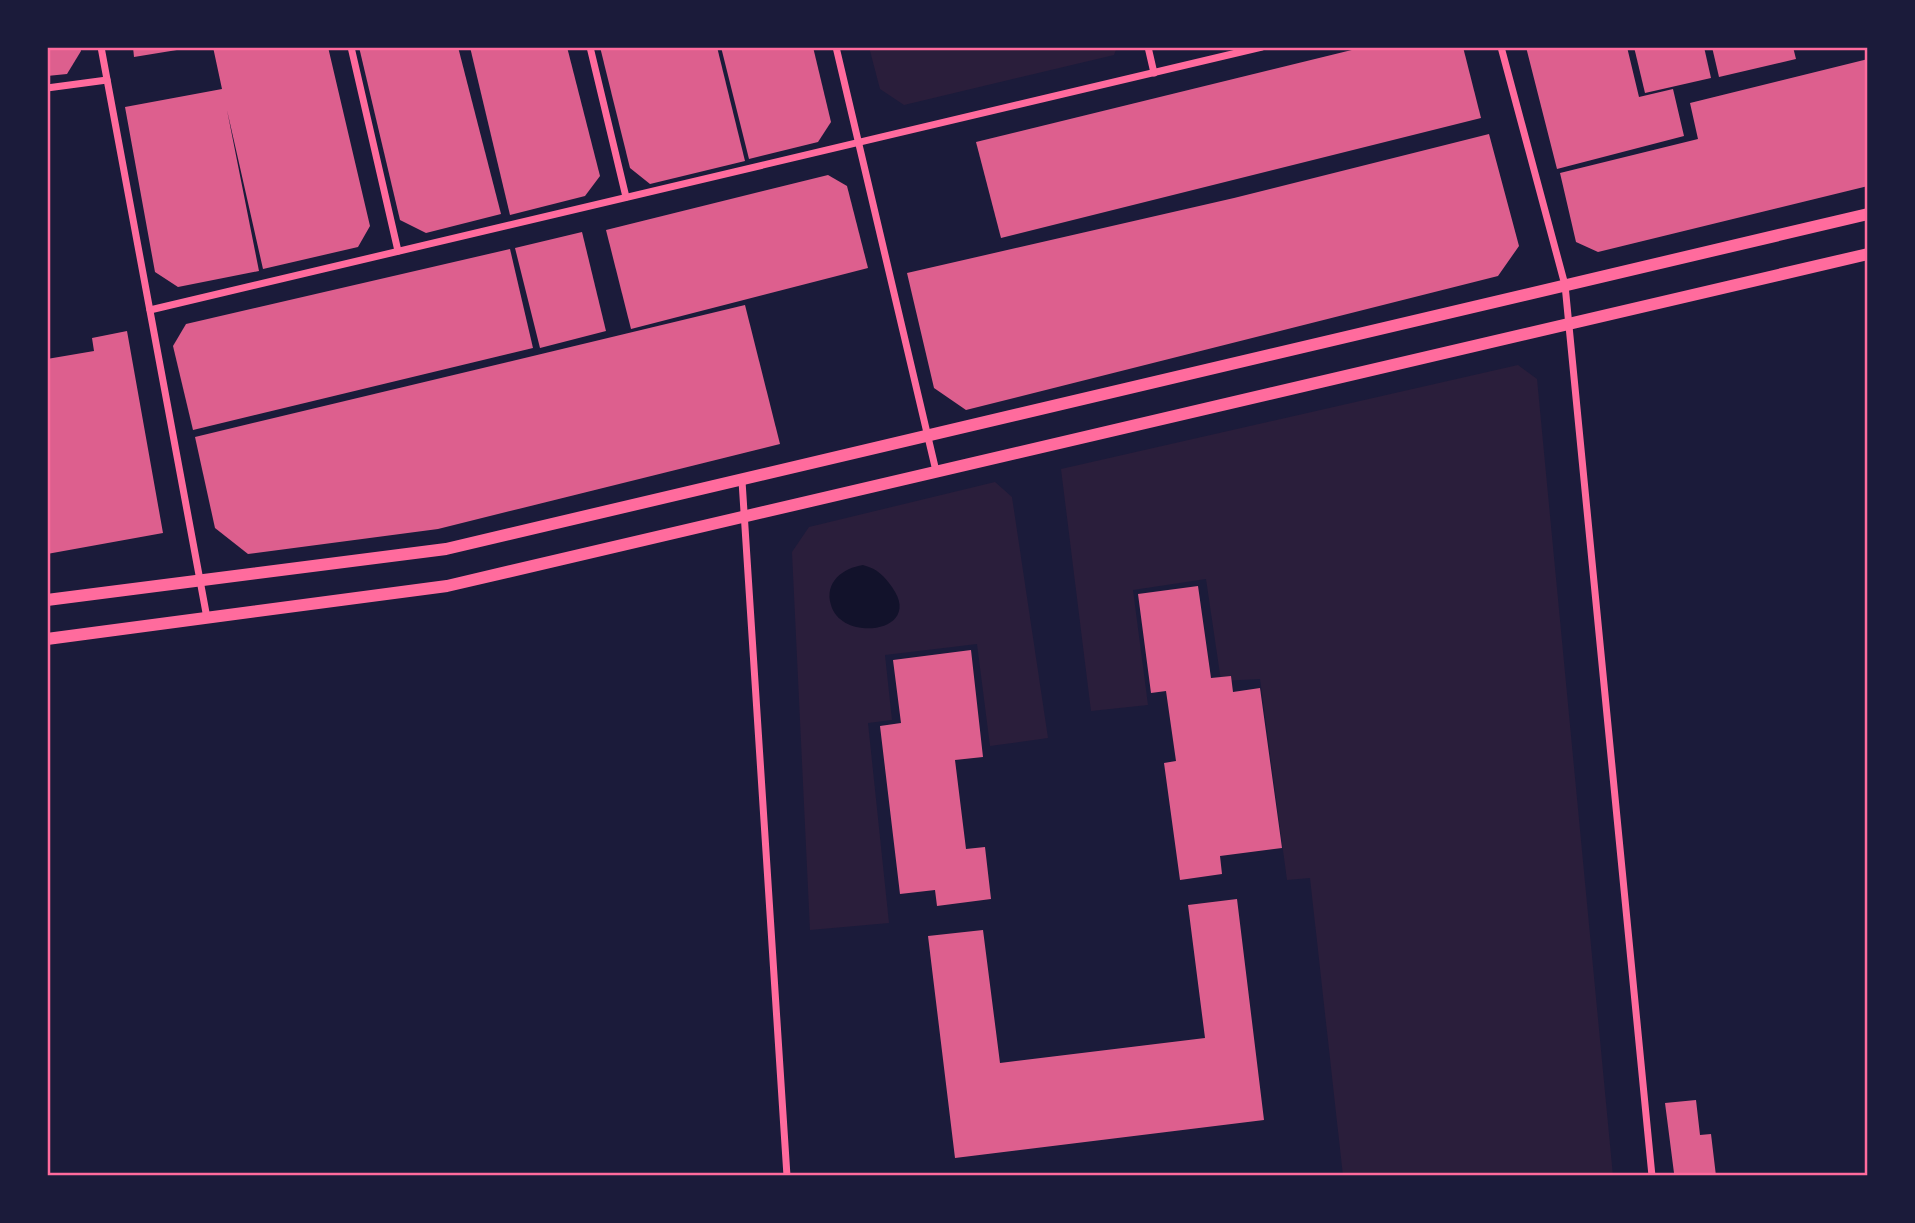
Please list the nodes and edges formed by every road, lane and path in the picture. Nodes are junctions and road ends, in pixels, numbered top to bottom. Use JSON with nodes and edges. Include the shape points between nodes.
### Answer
{"nodes":[{"id":1,"x":101,"y":47,"type":"edge"},
{"id":2,"x":351,"y":47,"type":"edge"},
{"id":3,"x":590,"y":47,"type":"edge"},
{"id":4,"x":836,"y":47,"type":"edge"},
{"id":5,"x":1148,"y":47,"type":"edge"},
{"id":6,"x":1262,"y":47,"type":"edge"},
{"id":7,"x":1501,"y":47,"type":"edge"},
{"id":8,"x":1154,"y":73,"type":"junction"},
{"id":9,"x":107,"y":80,"type":"junction"},
{"id":10,"x":47,"y":88,"type":"edge"},
{"id":11,"x":859,"y":142,"type":"junction"},
{"id":12,"x":626,"y":197,"type":"junction"},
{"id":13,"x":1868,"y":214,"type":"edge"},
{"id":14,"x":398,"y":251,"type":"junction"},
{"id":15,"x":1868,"y":254,"type":"edge"},
{"id":16,"x":1565,"y":285,"type":"junction"},
{"id":17,"x":150,"y":310,"type":"junction"},
{"id":18,"x":1568,"y":323,"type":"junction"},
{"id":19,"x":928,"y":436,"type":"junction"},
{"id":20,"x":936,"y":471,"type":"junction"},
{"id":21,"x":742,"y":481,"type":"junction"},
{"id":22,"x":743,"y":519,"type":"junction"},
{"id":23,"x":200,"y":581,"type":"junction"},
{"id":24,"x":47,"y":600,"type":"edge"},
{"id":25,"x":207,"y":619,"type":"junction"},
{"id":26,"x":47,"y":639,"type":"edge"},
{"id":27,"x":788,"y":1176,"type":"edge"},
{"id":28,"x":1652,"y":1176,"type":"edge"}],
"edges":[{"from":1,"to":9,"type":"street"},
{"from":2,"to":14,"type":"street"},
{"from":3,"to":12,"type":"street"},
{"from":4,"to":11,"type":"street"},
{"from":5,"to":8,"type":"street"},
{"from":6,"to":8,"type":"street"},
{"from":7,"to":16,"type":"street"},
{"from":8,"to":11,"type":"street"},
{"from":9,"to":10,"type":"street"},
{"from":9,"to":17,"type":"street"},
{"from":11,"to":12,"type":"street"},
{"from":11,"to":19,"type":"street"},
{"from":12,"to":14,"type":"street"},
{"from":13,"to":16,"type":"street"},
{"from":14,"to":17,"type":"street"},
{"from":15,"to":18,"type":"street"},
{"from":16,"to":18,"type":"street"},
{"from":16,"to":19,"type":"street"},
{"from":17,"to":23,"type":"street"},
{"from":18,"to":20,"type":"street"},
{"from":18,"to":28,"type":"street"},
{"from":19,"to":20,"type":"street"},
{"from":19,"to":21,"type":"street"},
{"from":20,"to":22,"type":"street"},
{"from":21,"to":22,"type":"street"},
{"from":21,"to":23,"type":"street","via":[[446,549]]},
{"from":22,"to":25,"type":"street","via":[[447,586]]},
{"from":22,"to":27,"type":"street"},
{"from":23,"to":24,"type":"street"},
{"from":23,"to":25,"type":"street"},
{"from":25,"to":26,"type":"street"}]}
